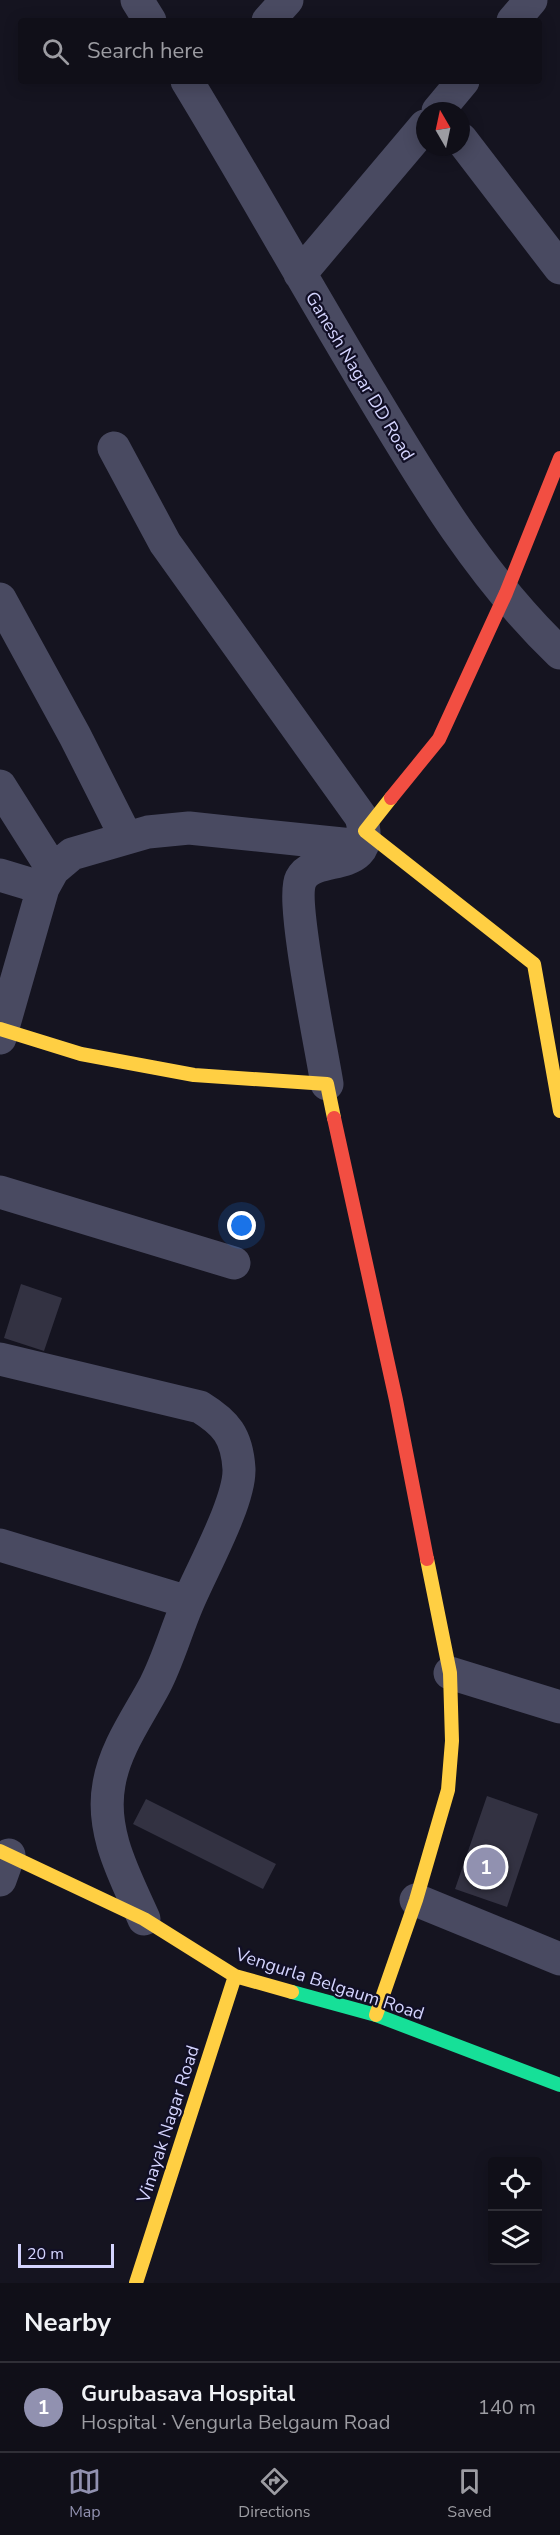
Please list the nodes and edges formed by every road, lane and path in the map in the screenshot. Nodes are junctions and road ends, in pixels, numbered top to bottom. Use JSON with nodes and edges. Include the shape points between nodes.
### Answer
{"nodes":[{"id":1,"x":137,"y":0,"type":"edge"},
{"id":2,"x":287,"y":0,"type":"edge"},
{"id":3,"x":531,"y":0,"type":"edge"},
{"id":4,"x":148,"y":18,"type":"edge"},
{"id":5,"x":271,"y":18,"type":"edge"},
{"id":6,"x":516,"y":18,"type":"edge"},
{"id":7,"x":460,"y":84,"type":"edge"},
{"id":8,"x":200,"y":87,"type":"edge"},
{"id":9,"x":445,"y":102,"type":"edge"},
{"id":10,"x":416,"y":137,"type":"edge"},
{"id":11,"x":470,"y":151,"type":"edge"},
{"id":12,"x":560,"y":268,"type":"edge"},
{"id":13,"x":300,"y":274,"type":"junction"},
{"id":14,"x":114,"y":448,"type":"dead end"},
{"id":15,"x":560,"y":458,"type":"edge"},
{"id":16,"x":506,"y":593,"type":"junction"},
{"id":17,"x":0,"y":599,"type":"edge"},
{"id":18,"x":560,"y":653,"type":"edge"},
{"id":19,"x":0,"y":786,"type":"edge"},
{"id":20,"x":126,"y":837,"type":"junction"},
{"id":21,"x":364,"y":838,"type":"junction"},
{"id":22,"x":0,"y":875,"type":"edge"},
{"id":23,"x":48,"y":879,"type":"junction"},
{"id":24,"x":1,"y":1032,"type":"edge"},
{"id":25,"x":327,"y":1084,"type":"junction"},
{"id":26,"x":560,"y":1111,"type":"edge"},
{"id":27,"x":0,"y":1192,"type":"edge"},
{"id":28,"x":234,"y":1263,"type":"dead end"},
{"id":29,"x":0,"y":1359,"type":"edge"},
{"id":30,"x":0,"y":1545,"type":"edge"},
{"id":31,"x":188,"y":1602,"type":"junction"},
{"id":32,"x":450,"y":1673,"type":"junction"},
{"id":33,"x":560,"y":1707,"type":"edge"},
{"id":34,"x":3,"y":1862,"type":"edge"},
{"id":35,"x":416,"y":1900,"type":"junction"},
{"id":36,"x":144,"y":1919,"type":"junction"},
{"id":37,"x":560,"y":1959,"type":"edge"},
{"id":38,"x":235,"y":1976,"type":"junction"},
{"id":39,"x":376,"y":2015,"type":"junction"},
{"id":40,"x":560,"y":2085,"type":"edge"},
{"id":41,"x":136,"y":2283,"type":"edge"}],
"edges":[{"from":1,"to":4,"type":"street"},
{"from":2,"to":5,"type":"street"},
{"from":3,"to":6,"type":"street"},
{"from":7,"to":9,"type":"street"},
{"from":8,"to":13,"type":"street","name":"Ganesh Nagar DD Road"},
{"from":10,"to":13,"type":"street"},
{"from":11,"to":12,"type":"street"},
{"from":13,"to":16,"type":"street","name":"Ganesh Nagar DD Road","via":[[426,485]]},
{"from":14,"to":21,"type":"street","via":[[165,543],[361,817]]},
{"from":15,"to":16,"type":"street"},
{"from":16,"to":18,"type":"street","name":"Ganesh Nagar DD Road"},
{"from":16,"to":21,"type":"street","via":[[439,739]]},
{"from":17,"to":20,"type":"street"},
{"from":19,"to":23,"type":"street"},
{"from":20,"to":21,"type":"street","via":[[189,828]]},
{"from":20,"to":23,"type":"street","via":[[72,854]]},
{"from":21,"to":25,"type":"street","via":[[352,858],[312,869],[301,878],[299,889],[300,924]]},
{"from":21,"to":26,"type":"street","via":[[534,964]]},
{"from":22,"to":23,"type":"street"},
{"from":23,"to":24,"type":"street"},
{"from":24,"to":25,"type":"street","via":[[81,1054],[194,1075]]},
{"from":25,"to":32,"type":"street"},
{"from":27,"to":28,"type":"street"},
{"from":29,"to":31,"type":"street","via":[[200,1407],[221,1420],[234,1442],[239,1470],[234,1497]]},
{"from":30,"to":31,"type":"street"},
{"from":31,"to":36,"type":"street","via":[[157,1682],[115,1757],[108,1786],[108,1826]]},
{"from":32,"to":33,"type":"street"},
{"from":32,"to":35,"type":"street","via":[[452,1741],[448,1790]]},
{"from":34,"to":36,"type":"street","name":"Vengurla Belgaum Road"},
{"from":35,"to":37,"type":"street"},
{"from":35,"to":39,"type":"street"},
{"from":36,"to":38,"type":"street","name":"Vengurla Belgaum Road"},
{"from":38,"to":39,"type":"street","name":"Vengurla Belgaum Road"},
{"from":38,"to":41,"type":"street","name":"Vinayak Nagar Road"},
{"from":39,"to":40,"type":"street","name":"Vengurla Belgaum Road"}]}
